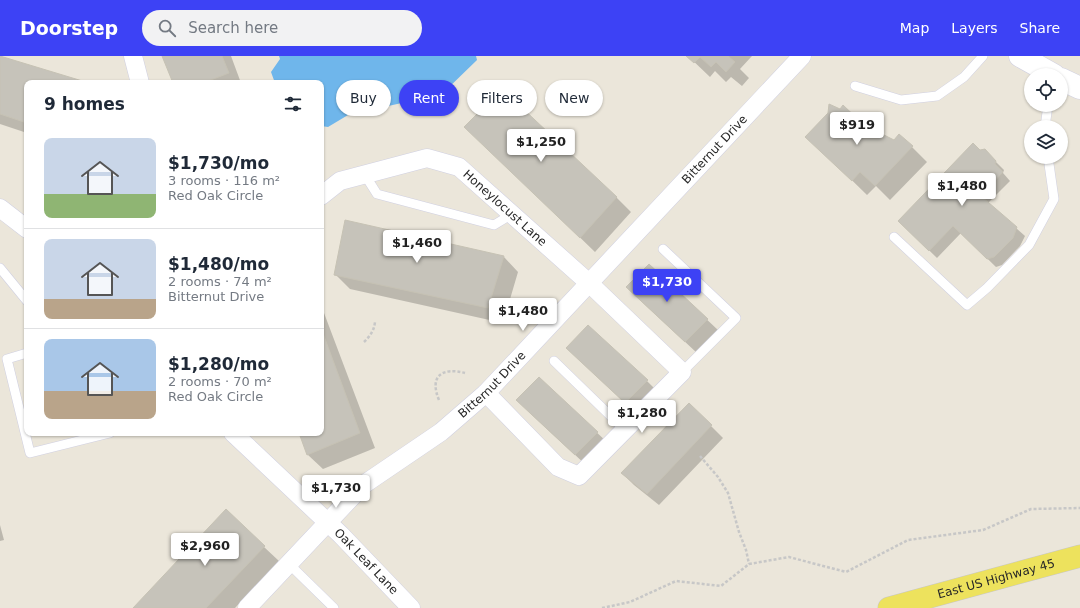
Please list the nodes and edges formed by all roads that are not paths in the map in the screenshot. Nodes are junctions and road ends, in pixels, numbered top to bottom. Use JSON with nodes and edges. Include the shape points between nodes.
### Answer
{"nodes":[{"id":1,"x":133,"y":56,"type":"edge"},
{"id":2,"x":802,"y":56,"type":"edge"},
{"id":3,"x":983,"y":56,"type":"edge"},
{"id":4,"x":1020,"y":56,"type":"edge"},
{"id":5,"x":1041,"y":68,"type":"edge"},
{"id":6,"x":139,"y":80,"type":"edge"},
{"id":7,"x":1068,"y":82,"type":"edge"},
{"id":8,"x":855,"y":86,"type":"dead end"},
{"id":9,"x":1080,"y":88,"type":"edge"},
{"id":10,"x":1049,"y":164,"type":"edge"},
{"id":11,"x":365,"y":175,"type":"junction"},
{"id":12,"x":324,"y":194,"type":"edge"},
{"id":13,"x":0,"y":208,"type":"edge"},
{"id":14,"x":512,"y":214,"type":"junction"},
{"id":15,"x":24,"y":227,"type":"edge"},
{"id":16,"x":894,"y":237,"type":"dead end"},
{"id":17,"x":662,"y":249,"type":"dead end"},
{"id":18,"x":0,"y":268,"type":"edge"},
{"id":19,"x":589,"y":283,"type":"junction"},
{"id":20,"x":24,"y":297,"type":"edge"},
{"id":21,"x":24,"y":354,"type":"edge"},
{"id":22,"x":554,"y":361,"type":"dead end"},
{"id":23,"x":682,"y":372,"type":"junction"},
{"id":24,"x":486,"y":393,"type":"junction"},
{"id":25,"x":24,"y":428,"type":"edge"},
{"id":26,"x":625,"y":430,"type":"junction"},
{"id":27,"x":26,"y":436,"type":"edge"},
{"id":28,"x":98,"y":436,"type":"edge"},
{"id":29,"x":236,"y":436,"type":"edge"},
{"id":30,"x":328,"y":522,"type":"junction"},
{"id":31,"x":1080,"y":556,"type":"edge"},
{"id":32,"x":289,"y":564,"type":"junction"},
{"id":33,"x":247,"y":608,"type":"edge"},
{"id":34,"x":334,"y":608,"type":"edge"},
{"id":35,"x":412,"y":608,"type":"edge"},
{"id":36,"x":889,"y":608,"type":"edge"}],
"edges":[{"from":1,"to":6,"type":"street"},
{"from":2,"to":19,"type":"street","name":"Bitternut Drive"},
{"from":3,"to":8,"type":"lane","via":[[964,78],[937,96],[900,100]]},
{"from":4,"to":5,"type":"street"},
{"from":7,"to":9,"type":"street"},
{"from":10,"to":16,"type":"lane","via":[[1054,199],[1028,245],[967,305]]},
{"from":11,"to":12,"type":"street","name":"Honeylocust Lane","via":[[340,181]]},
{"from":11,"to":14,"type":"lane","via":[[377,194],[384,196],[494,225]]},
{"from":11,"to":14,"type":"street","name":"Honeylocust Lane","via":[[427,158],[459,167]]},
{"from":13,"to":15,"type":"street"},
{"from":14,"to":19,"type":"street","name":"Honeylocust Lane"},
{"from":17,"to":23,"type":"lane","via":[[736,318]]},
{"from":18,"to":20,"type":"lane"},
{"from":19,"to":23,"type":"street","name":"Honeylocust Lane"},
{"from":19,"to":24,"type":"street","name":"Bitternut Drive"},
{"from":21,"to":25,"type":"lane","via":[[7,359]]},
{"from":22,"to":26,"type":"lane"},
{"from":23,"to":26,"type":"street"},
{"from":24,"to":26,"type":"street","via":[[558,467],[579,476]]},
{"from":24,"to":30,"type":"street","name":"Bitternut Drive","via":[[441,432],[363,485]]},
{"from":27,"to":28,"type":"lane","via":[[30,453]]},
{"from":29,"to":30,"type":"street","name":"Oak Leaf Lane"},
{"from":30,"to":32,"type":"street","name":"Bitternut Drive"},
{"from":30,"to":35,"type":"street","name":"Oak Leaf Lane"},
{"from":31,"to":36,"type":"main road","name":"East US Highway 45"},
{"from":32,"to":33,"type":"street","name":"Bitternut Drive"},
{"from":32,"to":34,"type":"lane"}]}
